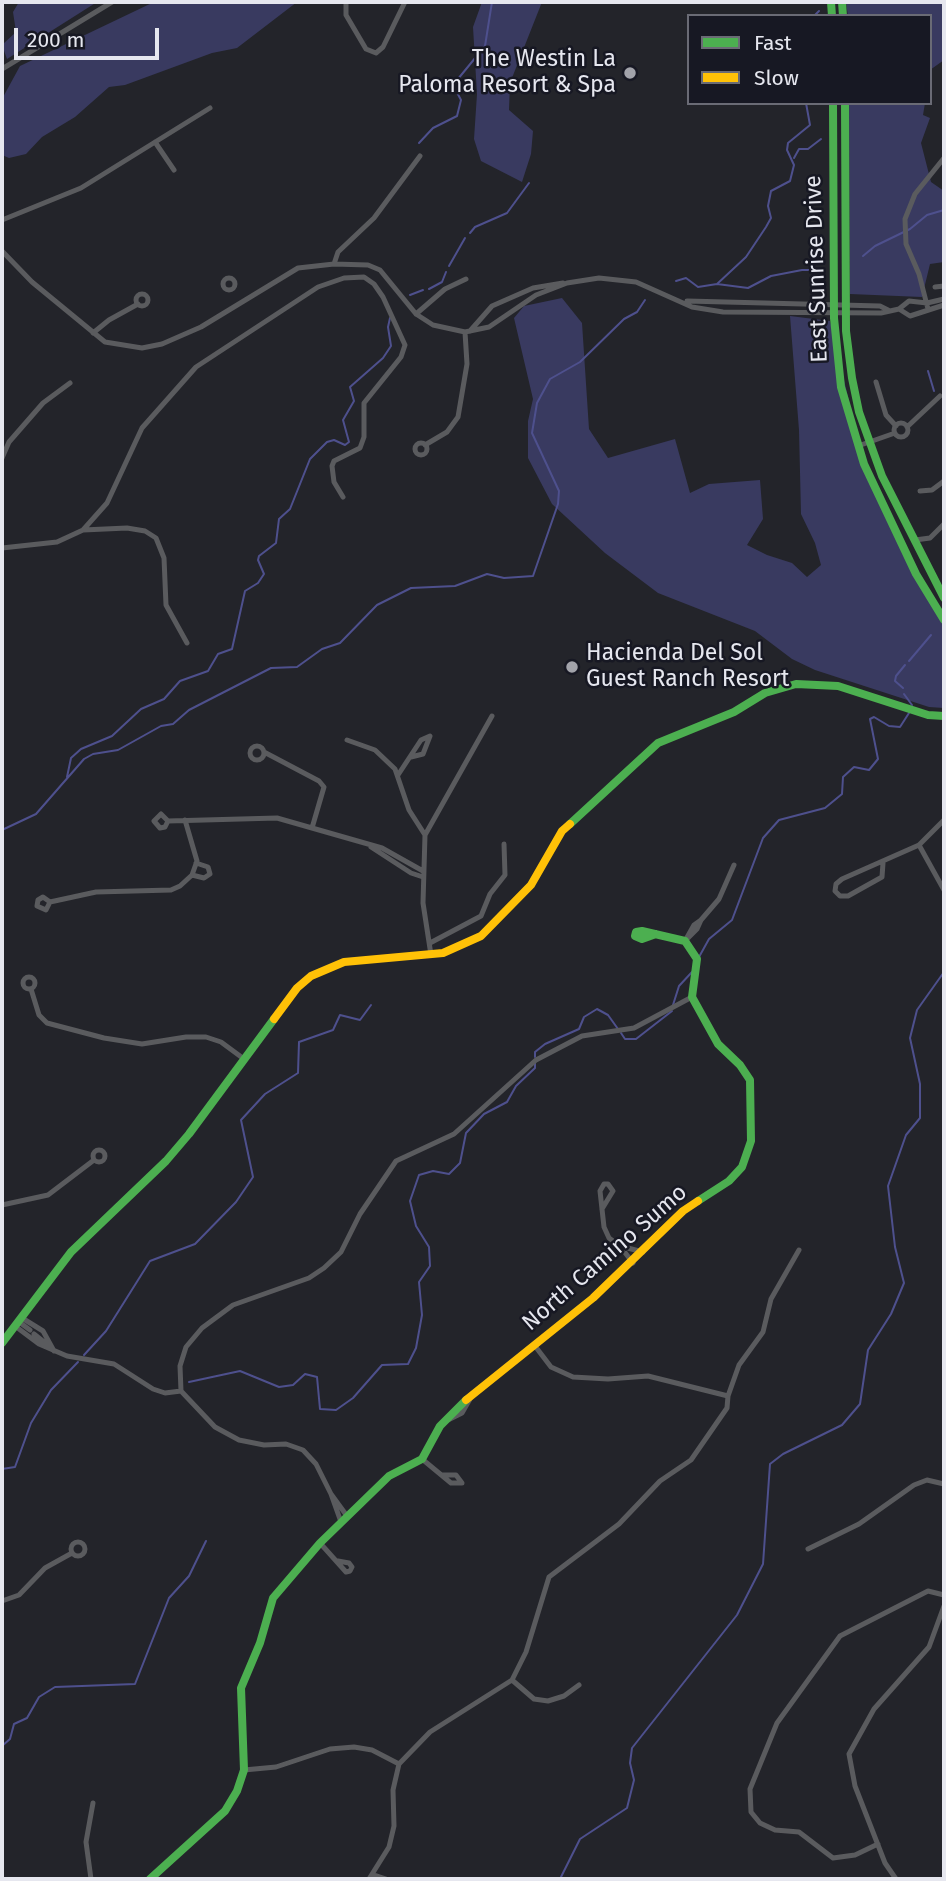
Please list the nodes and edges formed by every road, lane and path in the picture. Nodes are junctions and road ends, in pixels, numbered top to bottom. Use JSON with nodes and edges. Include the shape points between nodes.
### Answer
{"nodes":[{"id":1,"x":112,"y":2,"type":"edge"},
{"id":2,"x":405,"y":2,"type":"edge"},
{"id":3,"x":344,"y":4,"type":"edge"},
{"id":4,"x":2,"y":69,"type":"edge"},
{"id":5,"x":833,"y":105,"type":"edge"},
{"id":6,"x":845,"y":105,"type":"edge"},
{"id":7,"x":210,"y":108,"type":"dead end"},
{"id":8,"x":155,"y":142,"type":"junction"},
{"id":9,"x":420,"y":156,"type":"dead end"},
{"id":10,"x":944,"y":158,"type":"edge"},
{"id":11,"x":833,"y":166,"type":"junction"},
{"id":12,"x":845,"y":166,"type":"junction"},
{"id":13,"x":174,"y":170,"type":"dead end"},
{"id":14,"x":2,"y":220,"type":"edge"},
{"id":15,"x":2,"y":251,"type":"edge"},
{"id":16,"x":334,"y":264,"type":"junction"},
{"id":17,"x":466,"y":279,"type":"dead end"},
{"id":18,"x":567,"y":283,"type":"junction"},
{"id":19,"x":944,"y":286,"type":"edge"},
{"id":20,"x":935,"y":287,"type":"dead end"},
{"id":21,"x":232,"y":289,"type":"dead end"},
{"id":22,"x":944,"y":299,"type":"edge"},
{"id":23,"x":680,"y":300,"type":"junction"},
{"id":24,"x":138,"y":304,"type":"dead end"},
{"id":25,"x":241,"y":304,"type":"junction"},
{"id":26,"x":736,"y":304,"type":"junction"},
{"id":27,"x":944,"y":305,"type":"edge"},
{"id":28,"x":927,"y":306,"type":"junction"},
{"id":29,"x":834,"y":309,"type":"junction"},
{"id":30,"x":846,"y":309,"type":"junction"},
{"id":31,"x":899,"y":309,"type":"junction"},
{"id":32,"x":736,"y":312,"type":"junction"},
{"id":33,"x":416,"y":314,"type":"junction"},
{"id":34,"x":468,"y":331,"type":"junction"},
{"id":35,"x":93,"y":333,"type":"junction"},
{"id":36,"x":876,"y":382,"type":"dead end"},
{"id":37,"x":70,"y":383,"type":"dead end"},
{"id":38,"x":942,"y":398,"type":"edge"},
{"id":39,"x":895,"y":426,"type":"junction"},
{"id":40,"x":907,"y":427,"type":"junction"},
{"id":41,"x":895,"y":433,"type":"junction"},
{"id":42,"x":868,"y":442,"type":"junction"},
{"id":43,"x":425,"y":445,"type":"dead end"},
{"id":44,"x":858,"y":446,"type":"junction"},
{"id":45,"x":2,"y":458,"type":"edge"},
{"id":46,"x":944,"y":481,"type":"edge"},
{"id":47,"x":920,"y":491,"type":"dead end"},
{"id":48,"x":343,"y":498,"type":"dead end"},
{"id":49,"x":944,"y":524,"type":"edge"},
{"id":50,"x":83,"y":530,"type":"junction"},
{"id":51,"x":913,"y":540,"type":"junction"},
{"id":52,"x":2,"y":548,"type":"edge"},
{"id":53,"x":927,"y":568,"type":"junction"},
{"id":54,"x":916,"y":574,"type":"junction"},
{"id":55,"x":944,"y":598,"type":"edge"},
{"id":56,"x":944,"y":620,"type":"edge"},
{"id":57,"x":187,"y":643,"type":"dead end"},
{"id":58,"x":944,"y":714,"type":"edge"},
{"id":59,"x":492,"y":716,"type":"dead end"},
{"id":60,"x":347,"y":740,"type":"dead end"},
{"id":61,"x":264,"y":752,"type":"dead end"},
{"id":62,"x":411,"y":757,"type":"dead end"},
{"id":63,"x":398,"y":775,"type":"junction"},
{"id":64,"x":185,"y":820,"type":"junction"},
{"id":65,"x":944,"y":820,"type":"edge"},
{"id":66,"x":168,"y":821,"type":"dead end"},
{"id":67,"x":312,"y":828,"type":"junction"},
{"id":68,"x":425,"y":835,"type":"junction"},
{"id":69,"x":504,"y":844,"type":"dead end"},
{"id":70,"x":919,"y":845,"type":"junction"},
{"id":71,"x":196,"y":863,"type":"junction"},
{"id":72,"x":883,"y":863,"type":"junction"},
{"id":73,"x":734,"y":865,"type":"dead end"},
{"id":74,"x":423,"y":874,"type":"junction"},
{"id":75,"x":192,"y":875,"type":"junction"},
{"id":76,"x":944,"y":890,"type":"edge"},
{"id":77,"x":50,"y":902,"type":"dead end"},
{"id":78,"x":656,"y":934,"type":"dead end"},
{"id":79,"x":685,"y":941,"type":"junction"},
{"id":80,"x":430,"y":943,"type":"junction"},
{"id":81,"x":431,"y":955,"type":"junction"},
{"id":82,"x":31,"y":989,"type":"dead end"},
{"id":83,"x":692,"y":997,"type":"junction"},
{"id":84,"x":244,"y":1059,"type":"junction"},
{"id":85,"x":94,"y":1160,"type":"dead end"},
{"id":86,"x":2,"y":1205,"type":"edge"},
{"id":87,"x":602,"y":1209,"type":"dead end"},
{"id":88,"x":620,"y":1246,"type":"junction"},
{"id":89,"x":799,"y":1250,"type":"dead end"},
{"id":90,"x":643,"y":1252,"type":"junction"},
{"id":91,"x":633,"y":1263,"type":"junction"},
{"id":92,"x":19,"y":1322,"type":"junction"},
{"id":93,"x":2,"y":1343,"type":"edge"},
{"id":94,"x":535,"y":1346,"type":"junction"},
{"id":95,"x":54,"y":1351,"type":"junction"},
{"id":96,"x":181,"y":1391,"type":"junction"},
{"id":97,"x":728,"y":1396,"type":"junction"},
{"id":98,"x":422,"y":1459,"type":"junction"},
{"id":99,"x":443,"y":1475,"type":"dead end"},
{"id":100,"x":944,"y":1484,"type":"edge"},
{"id":101,"x":344,"y":1519,"type":"junction"},
{"id":102,"x":320,"y":1543,"type":"junction"},
{"id":103,"x":808,"y":1549,"type":"dead end"},
{"id":104,"x":72,"y":1553,"type":"dead end"},
{"id":105,"x":338,"y":1561,"type":"dead end"},
{"id":106,"x":944,"y":1595,"type":"edge"},
{"id":107,"x":2,"y":1601,"type":"edge"},
{"id":108,"x":944,"y":1606,"type":"edge"},
{"id":109,"x":512,"y":1679,"type":"junction"},
{"id":110,"x":579,"y":1685,"type":"dead end"},
{"id":111,"x":399,"y":1764,"type":"junction"},
{"id":112,"x":244,"y":1770,"type":"junction"},
{"id":113,"x":93,"y":1803,"type":"dead end"},
{"id":114,"x":878,"y":1844,"type":"junction"},
{"id":115,"x":372,"y":1877,"type":"edge"},
{"id":116,"x":91,"y":1879,"type":"edge"},
{"id":117,"x":150,"y":1879,"type":"edge"},
{"id":118,"x":386,"y":1879,"type":"edge"},
{"id":119,"x":896,"y":1879,"type":"edge"}],
"edges":[{"from":1,"to":4,"type":"street"},
{"from":2,"to":3,"type":"street","via":[[383,47],[373,55],[346,15]]},
{"from":5,"to":11,"type":"street","name":"East Sunrise Drive"},
{"from":6,"to":12,"type":"street","name":"East Sunrise Drive"},
{"from":7,"to":8,"type":"street"},
{"from":8,"to":13,"type":"street"},
{"from":8,"to":14,"type":"street","via":[[81,188]]},
{"from":9,"to":16,"type":"street","via":[[374,218],[338,252]]},
{"from":10,"to":28,"type":"street","via":[[915,194],[905,219],[906,244]]},
{"from":11,"to":12,"type":"street"},
{"from":11,"to":29,"type":"street","name":"East Sunrise Drive"},
{"from":12,"to":30,"type":"street","name":"East Sunrise Drive"},
{"from":15,"to":35,"type":"street"},
{"from":16,"to":25,"type":"street","via":[[298,268]]},
{"from":16,"to":33,"type":"street","via":[[380,270]]},
{"from":17,"to":33,"type":"street","via":[[445,289]]},
{"from":18,"to":23,"type":"street","via":[[615,278]]},
{"from":18,"to":34,"type":"street","via":[[528,299],[489,327]]},
{"from":18,"to":34,"type":"street","via":[[533,288],[492,306]]},
{"from":19,"to":20,"type":"street"},
{"from":21,"to":25,"type":"street"},
{"from":22,"to":28,"type":"street"},
{"from":23,"to":26,"type":"street"},
{"from":23,"to":32,"type":"street","via":[[701,310]]},
{"from":24,"to":35,"type":"street"},
{"from":25,"to":35,"type":"street","via":[[201,327],[142,348],[121,347]]},
{"from":26,"to":29,"type":"street"},
{"from":26,"to":32,"type":"street"},
{"from":27,"to":28,"type":"street"},
{"from":28,"to":31,"type":"street","via":[[909,301]]},
{"from":28,"to":31,"type":"street","via":[[910,316]]},
{"from":29,"to":30,"type":"street"},
{"from":29,"to":32,"type":"street"},
{"from":29,"to":44,"type":"street","name":"East Sunrise Drive","via":[[841,387]]},
{"from":30,"to":31,"type":"street","via":[[881,313]]},
{"from":30,"to":42,"type":"street","name":"East Sunrise Drive","via":[[852,378]]},
{"from":33,"to":34,"type":"street","via":[[433,325]]},
{"from":34,"to":43,"type":"street","via":[[458,417],[447,432]]},
{"from":36,"to":39,"type":"street","via":[[886,415]]},
{"from":37,"to":45,"type":"street","via":[[38,409],[9,442]]},
{"from":38,"to":40,"type":"street"},
{"from":39,"to":40,"type":"street","via":[[902,423]]},
{"from":39,"to":41,"type":"street"},
{"from":40,"to":41,"type":"street","via":[[905,436]]},
{"from":41,"to":42,"type":"street"},
{"from":42,"to":44,"type":"street"},
{"from":42,"to":51,"type":"street","name":"East Sunrise Drive"},
{"from":44,"to":54,"type":"street","name":"East Sunrise Drive"},
{"from":46,"to":47,"type":"street","via":[[932,490]]},
{"from":48,"to":50,"type":"street","via":[[334,482],[334,461],[360,449],[364,404],[401,357],[405,345],[383,297],[363,277],[318,287],[195,367],[142,428],[107,503]]},
{"from":49,"to":51,"type":"street","via":[[930,538]]},
{"from":50,"to":52,"type":"street","via":[[57,542]]},
{"from":50,"to":57,"type":"street","via":[[127,528],[156,538],[164,558],[166,605]]},
{"from":51,"to":53,"type":"street","name":"East Sunrise Drive"},
{"from":53,"to":54,"type":"street"},
{"from":53,"to":55,"type":"street","name":"East Sunrise Drive"},
{"from":54,"to":56,"type":"street","name":"East Sunrise Drive"},
{"from":58,"to":81,"type":"street","via":[[838,686],[796,684],[765,693],[734,712],[658,743],[562,831],[531,885],[493,926],[453,950]]},
{"from":59,"to":68,"type":"street"},
{"from":60,"to":63,"type":"street","via":[[375,750]]},
{"from":61,"to":67,"type":"street","via":[[327,786]]},
{"from":62,"to":63,"type":"street"},
{"from":63,"to":68,"type":"street","via":[[409,810]]},
{"from":64,"to":66,"type":"street"},
{"from":64,"to":67,"type":"street","via":[[254,816]]},
{"from":64,"to":71,"type":"street"},
{"from":65,"to":70,"type":"street"},
{"from":67,"to":74,"type":"street","via":[[371,847],[411,873]]},
{"from":68,"to":74,"type":"street"},
{"from":69,"to":80,"type":"street","via":[[505,875],[481,916]]},
{"from":70,"to":72,"type":"street"},
{"from":70,"to":76,"type":"street"},
{"from":71,"to":75,"type":"street"},
{"from":71,"to":75,"type":"street","via":[[208,867],[210,874],[204,878]]},
{"from":72,"to":72,"type":"street","via":[[838,881],[835,891],[849,896],[882,877]]},
{"from":73,"to":79,"type":"street","via":[[719,899]]},
{"from":74,"to":80,"type":"street"},
{"from":75,"to":77,"type":"street","via":[[172,890],[96,892]]},
{"from":78,"to":79,"type":"street"},
{"from":79,"to":83,"type":"street","via":[[696,959]]},
{"from":80,"to":81,"type":"street"},
{"from":81,"to":84,"type":"street","via":[[344,962],[311,976]]},
{"from":82,"to":84,"type":"street","via":[[39,1015],[47,1023],[142,1045],[206,1037]]},
{"from":83,"to":90,"type":"street","name":"North Camino Sumo","via":[[718,1044],[750,1080],[751,1141],[742,1167],[729,1181],[683,1211]]},
{"from":83,"to":96,"type":"street","via":[[634,1028],[582,1036],[562,1045],[536,1060],[454,1134],[396,1161],[341,1252],[324,1268],[309,1278],[233,1304],[194,1336],[182,1355]]},
{"from":84,"to":92,"type":"street","via":[[166,1161],[71,1252]]},
{"from":85,"to":86,"type":"street","via":[[48,1195]]},
{"from":87,"to":88,"type":"street","via":[[609,1238]]},
{"from":88,"to":90,"type":"street"},
{"from":88,"to":91,"type":"street"},
{"from":89,"to":97,"type":"street","via":[[771,1299],[763,1332],[739,1365]]},
{"from":90,"to":91,"type":"street","name":"North Camino Sumo"},
{"from":91,"to":94,"type":"street","name":"North Camino Sumo"},
{"from":92,"to":93,"type":"street"},
{"from":92,"to":95,"type":"street"},
{"from":92,"to":95,"type":"street","via":[[39,1344]]},
{"from":92,"to":95,"type":"street","via":[[43,1331]]},
{"from":94,"to":97,"type":"street","via":[[551,1367],[573,1377],[648,1376]]},
{"from":94,"to":98,"type":"street","name":"North Camino Sumo","via":[[440,1426]]},
{"from":95,"to":96,"type":"street","via":[[114,1364],[165,1393]]},
{"from":96,"to":101,"type":"street","via":[[215,1427],[239,1440],[303,1450],[316,1464]]},
{"from":97,"to":109,"type":"street","via":[[723,1415],[691,1460],[660,1481],[619,1524],[549,1577],[526,1652]]},
{"from":98,"to":99,"type":"street"},
{"from":98,"to":101,"type":"street","via":[[389,1476]]},
{"from":100,"to":103,"type":"street","via":[[927,1480],[915,1485],[859,1524]]},
{"from":101,"to":102,"type":"street"},
{"from":102,"to":105,"type":"street"},
{"from":102,"to":112,"type":"street","via":[[265,1614],[260,1643],[241,1688]]},
{"from":104,"to":107,"type":"street","via":[[45,1568],[19,1595]]},
{"from":106,"to":114,"type":"street","via":[[928,1591],[840,1636],[777,1723],[750,1789],[751,1812],[760,1823],[799,1832],[833,1858],[855,1855]]},
{"from":108,"to":114,"type":"street","via":[[929,1647],[874,1709],[849,1754],[855,1786]]},
{"from":109,"to":110,"type":"street","via":[[534,1699],[548,1701]]},
{"from":109,"to":111,"type":"street","via":[[430,1732]]},
{"from":111,"to":112,"type":"street","via":[[372,1750],[354,1747],[330,1749],[276,1768]]},
{"from":111,"to":115,"type":"street","via":[[389,1847]]},
{"from":112,"to":117,"type":"street","via":[[225,1811]]},
{"from":113,"to":116,"type":"street","via":[[86,1842]]},
{"from":114,"to":119,"type":"street"},
{"from":115,"to":118,"type":"street"}]}
